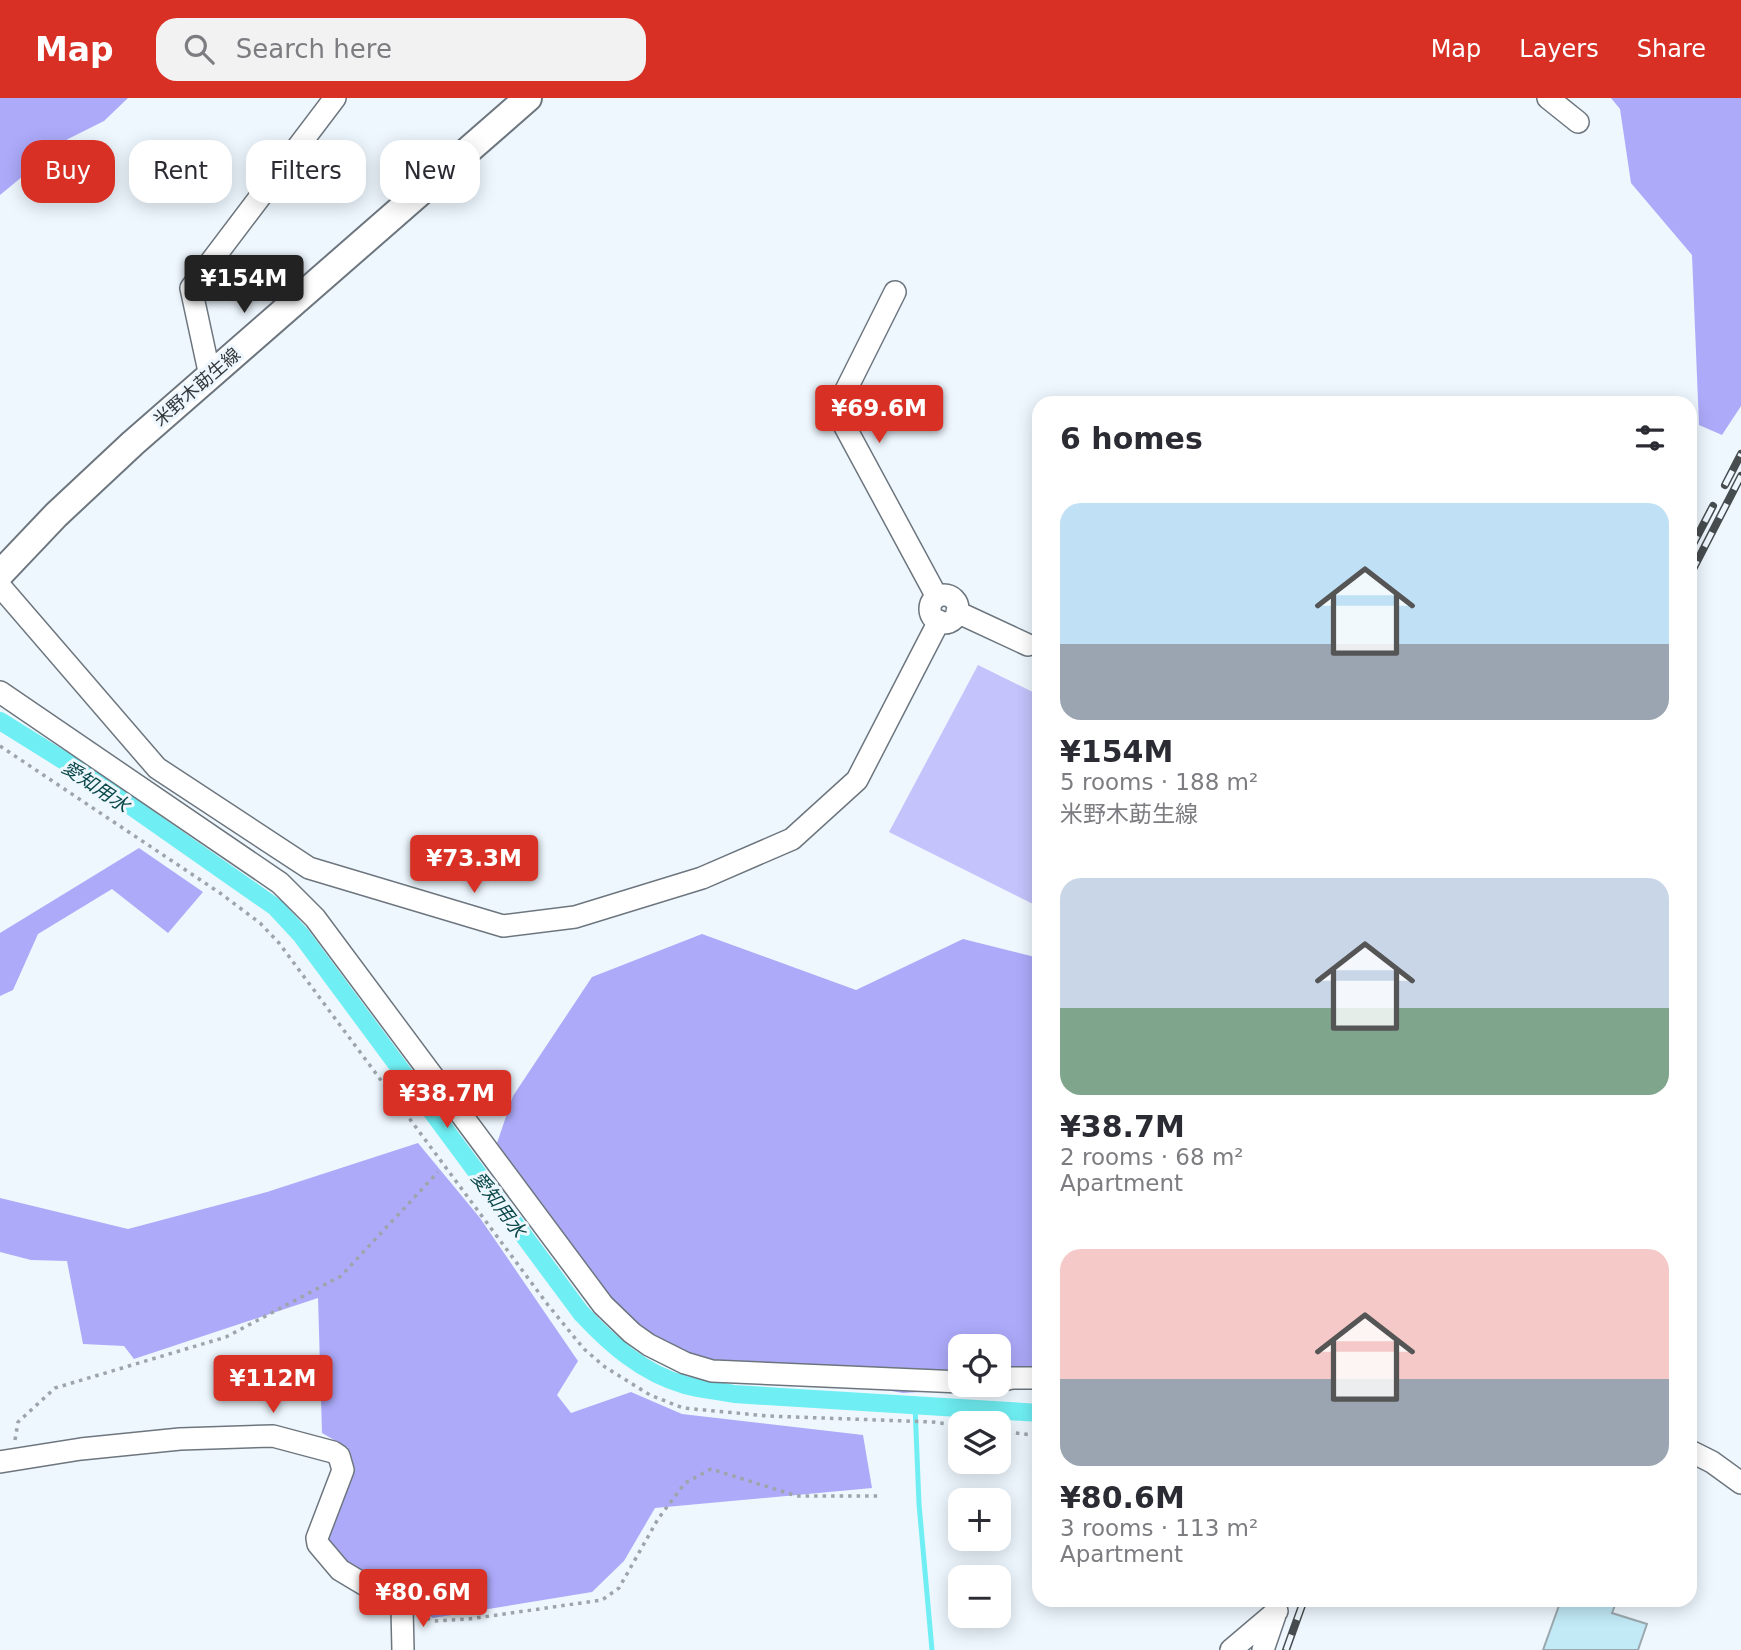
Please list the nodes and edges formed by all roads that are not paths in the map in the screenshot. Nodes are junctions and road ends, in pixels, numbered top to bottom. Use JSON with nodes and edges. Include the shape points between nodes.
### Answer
{"nodes":[{"id":1,"x":335,"y":98,"type":"edge"},
{"id":2,"x":528,"y":98,"type":"edge"},
{"id":3,"x":1548,"y":98,"type":"edge"},
{"id":4,"x":1578,"y":122,"type":"dead end"},
{"id":5,"x":895,"y":292,"type":"dead end"},
{"id":6,"x":210,"y":376,"type":"junction"},
{"id":7,"x":0,"y":574,"type":"edge"},
{"id":8,"x":0,"y":586,"type":"edge"},
{"id":9,"x":948,"y":616,"type":"junction"},
{"id":10,"x":1028,"y":645,"type":"dead end"},
{"id":11,"x":0,"y":692,"type":"edge"},
{"id":12,"x":1011,"y":1378,"type":"edge"},
{"id":13,"x":1032,"y":1378,"type":"edge"},
{"id":14,"x":948,"y":1381,"type":"edge"},
{"id":15,"x":1697,"y":1454,"type":"edge"},
{"id":16,"x":6,"y":1461,"type":"edge"},
{"id":17,"x":1741,"y":1483,"type":"edge"},
{"id":18,"x":1277,"y":1607,"type":"edge"},
{"id":19,"x":1278,"y":1607,"type":"edge"},
{"id":20,"x":403,"y":1650,"type":"edge"},
{"id":21,"x":1231,"y":1650,"type":"edge"},
{"id":22,"x":1263,"y":1650,"type":"edge"}],
"edges":[{"from":1,"to":6,"type":"street","via":[[191,288]]},
{"from":2,"to":6,"type":"main road","name":"米野木莇生線"},
{"from":3,"to":4,"type":"street"},
{"from":5,"to":9,"type":"street","via":[[835,410],[937,597],[930,612]]},
{"from":6,"to":7,"type":"main road","name":"米野木莇生線","via":[[56,515]]},
{"from":8,"to":9,"type":"street","via":[[157,768],[309,868],[502,926],[575,917],[702,878],[792,839],[857,780]]},
{"from":9,"to":10,"type":"street"},
{"from":11,"to":14,"type":"street","via":[[296,898],[603,1305],[632,1333],[670,1356],[712,1371]]},
{"from":12,"to":13,"type":"street"},
{"from":15,"to":17,"type":"street"},
{"from":16,"to":20,"type":"street","via":[[80,1448],[273,1436],[333,1452],[340,1456],[343,1471],[318,1544],[340,1570],[402,1607]]},
{"from":18,"to":21,"type":"street"},
{"from":19,"to":22,"type":"street"}]}
